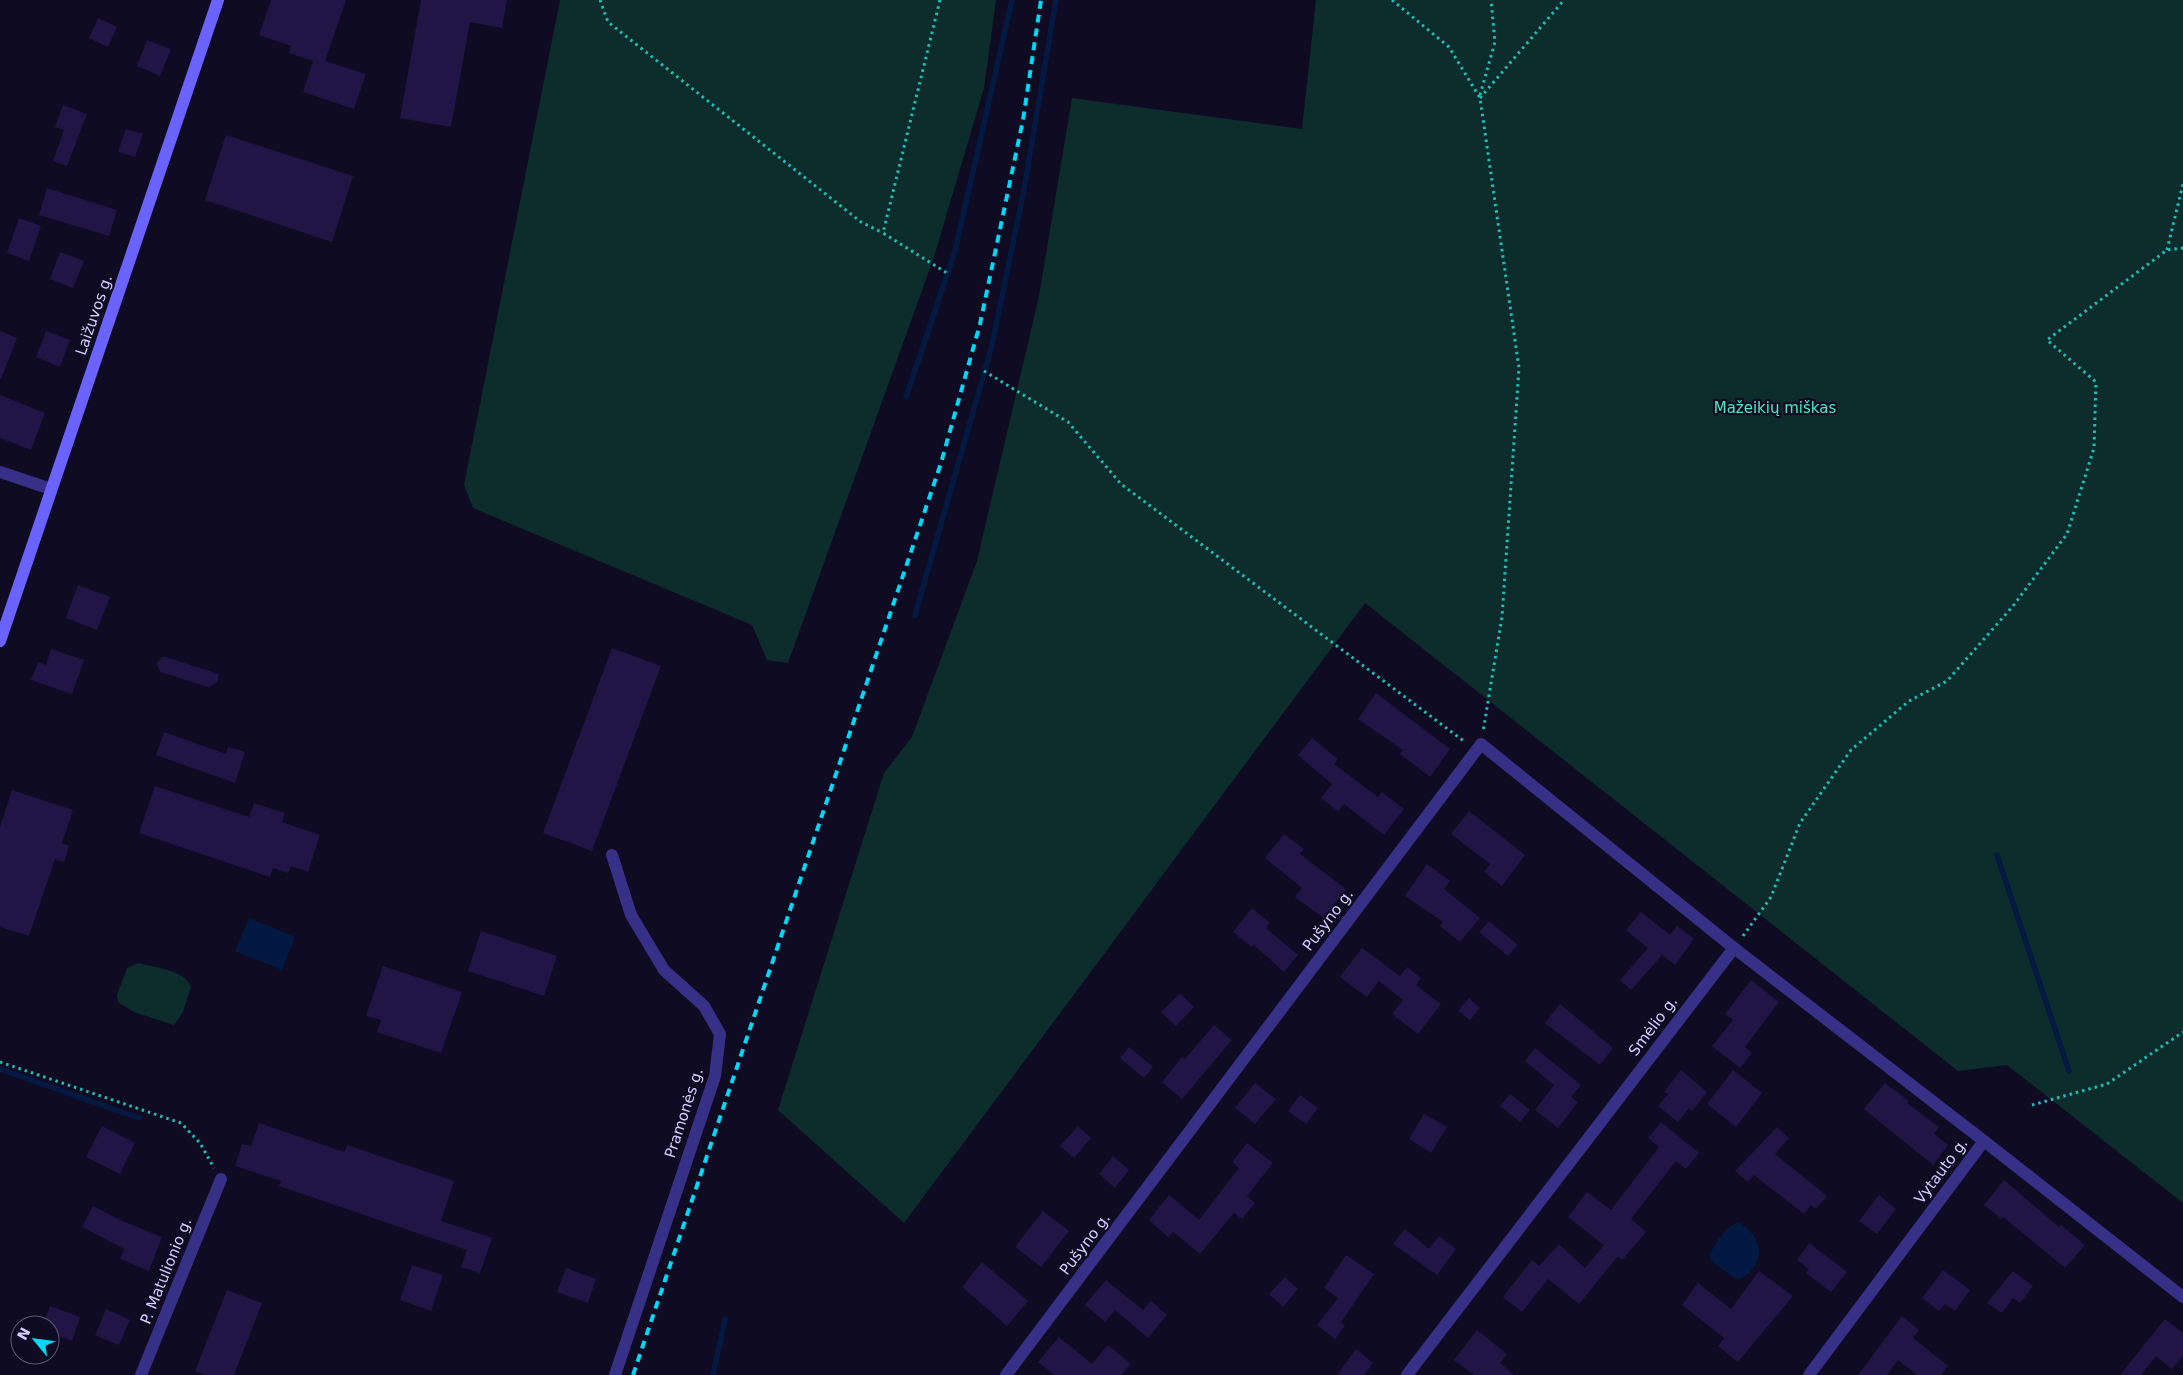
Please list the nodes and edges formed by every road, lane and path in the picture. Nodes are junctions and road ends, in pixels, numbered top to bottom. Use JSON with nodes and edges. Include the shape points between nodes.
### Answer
{"nodes":[{"id":1,"x":218,"y":0,"type":"edge"},
{"id":2,"x":600,"y":0,"type":"edge"},
{"id":3,"x":940,"y":0,"type":"edge"},
{"id":4,"x":1392,"y":0,"type":"edge"},
{"id":5,"x":1491,"y":0,"type":"edge"},
{"id":6,"x":1564,"y":0,"type":"edge"},
{"id":7,"x":1480,"y":98,"type":"junction"},
{"id":8,"x":2183,"y":184,"type":"edge"},
{"id":9,"x":883,"y":233,"type":"junction"},
{"id":10,"x":2183,"y":248,"type":"edge"},
{"id":11,"x":2167,"y":250,"type":"junction"},
{"id":12,"x":947,"y":273,"type":"dead end"},
{"id":13,"x":984,"y":371,"type":"dead end"},
{"id":14,"x":0,"y":472,"type":"edge"},
{"id":15,"x":52,"y":489,"type":"junction"},
{"id":16,"x":0,"y":641,"type":"edge"},
{"id":17,"x":1479,"y":747,"type":"junction"},
{"id":18,"x":612,"y":855,"type":"dead end"},
{"id":19,"x":1734,"y":948,"type":"junction"},
{"id":20,"x":2183,"y":1032,"type":"edge"},
{"id":21,"x":0,"y":1062,"type":"edge"},
{"id":22,"x":2032,"y":1106,"type":"dead end"},
{"id":23,"x":1984,"y":1141,"type":"junction"},
{"id":24,"x":220,"y":1179,"type":"joint"},
{"id":25,"x":2183,"y":1297,"type":"edge"},
{"id":26,"x":141,"y":1375,"type":"edge"},
{"id":27,"x":616,"y":1375,"type":"edge"},
{"id":28,"x":1006,"y":1375,"type":"edge"},
{"id":29,"x":1407,"y":1375,"type":"edge"},
{"id":30,"x":1809,"y":1375,"type":"edge"}],
"edges":[{"from":1,"to":15,"type":"main road","name":"Laižuvos g."},
{"from":2,"to":9,"type":"path","via":[[608,22],[861,222]]},
{"from":3,"to":9,"type":"path"},
{"from":4,"to":7,"type":"path","via":[[1449,47]]},
{"from":5,"to":7,"type":"path","via":[[1495,42]]},
{"from":6,"to":7,"type":"path"},
{"from":7,"to":17,"type":"path","via":[[1519,368],[1502,618]]},
{"from":8,"to":11,"type":"path"},
{"from":9,"to":12,"type":"path"},
{"from":10,"to":11,"type":"path"},
{"from":11,"to":19,"type":"path","via":[[2048,340],[2096,382],[2094,448],[2067,534],[2013,606],[1947,681],[1909,701],[1851,750],[1800,823],[1771,898]]},
{"from":13,"to":17,"type":"path","via":[[1068,422],[1121,484]]},
{"from":14,"to":15,"type":"street"},
{"from":15,"to":16,"type":"main road","name":"Laižuvos g."},
{"from":17,"to":19,"type":"street"},
{"from":17,"to":28,"type":"street","name":"Pušyno g."},
{"from":18,"to":27,"type":"street","name":"Pramonės g.","via":[[631,915],[664,970],[704,1006],[720,1034],[715,1076]]},
{"from":19,"to":23,"type":"street"},
{"from":19,"to":29,"type":"street","name":"Smėlio g."},
{"from":20,"to":22,"type":"path","via":[[2107,1084]]},
{"from":21,"to":24,"type":"path","via":[[181,1124],[200,1143]]},
{"from":23,"to":25,"type":"street","name":"Vytauto g."},
{"from":23,"to":30,"type":"street","name":"Vytauto g."},
{"from":24,"to":26,"type":"street","name":"P. Matulionio g."}]}
